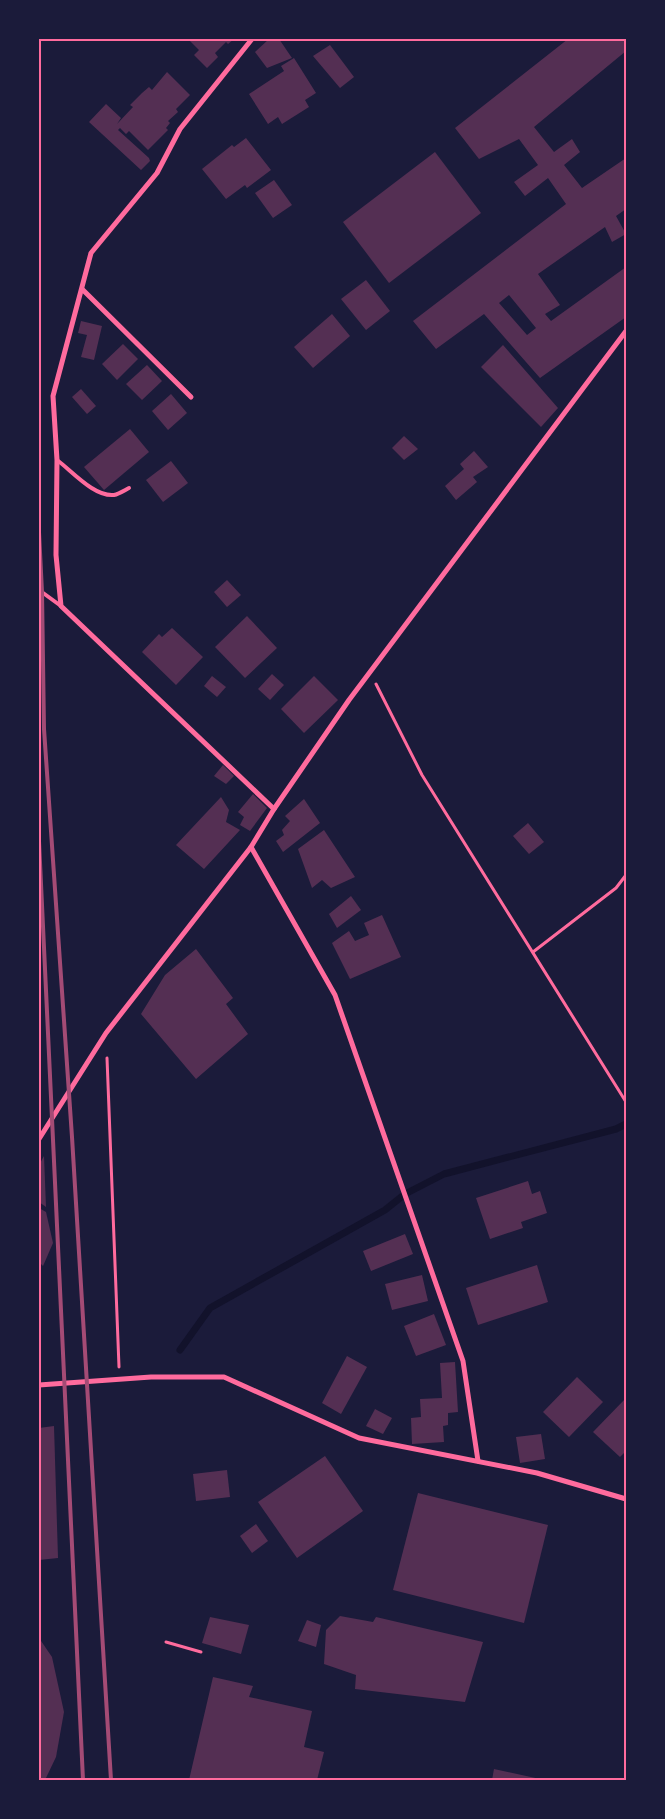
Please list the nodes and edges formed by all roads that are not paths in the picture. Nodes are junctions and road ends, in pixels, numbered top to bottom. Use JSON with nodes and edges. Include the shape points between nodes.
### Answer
{"nodes":[{"id":1,"x":252,"y":39,"type":"edge"},
{"id":2,"x":82,"y":289,"type":"junction"},
{"id":3,"x":626,"y":331,"type":"edge"},
{"id":4,"x":191,"y":397,"type":"dead end"},
{"id":5,"x":57,"y":460,"type":"junction"},
{"id":6,"x":129,"y":488,"type":"dead end"},
{"id":7,"x":39,"y":590,"type":"edge"},
{"id":8,"x":61,"y":606,"type":"junction"},
{"id":9,"x":274,"y":809,"type":"junction"},
{"id":10,"x":251,"y":847,"type":"junction"},
{"id":11,"x":39,"y":1139,"type":"edge"},
{"id":12,"x":39,"y":1385,"type":"edge"},
{"id":13,"x":478,"y":1462,"type":"junction"},
{"id":14,"x":626,"y":1499,"type":"edge"}],
"edges":[{"from":1,"to":2,"type":"street","via":[[180,129],[157,173],[91,253]]},
{"from":2,"to":4,"type":"street"},
{"from":2,"to":5,"type":"street","via":[[53,396]]},
{"from":3,"to":9,"type":"street","via":[[370,672]]},
{"from":5,"to":6,"type":"lane","via":[[88,486],[101,492],[114,495]]},
{"from":5,"to":8,"type":"street","via":[[56,555]]},
{"from":7,"to":8,"type":"lane"},
{"from":8,"to":9,"type":"street"},
{"from":9,"to":10,"type":"street"},
{"from":10,"to":11,"type":"street","via":[[106,1033]]},
{"from":10,"to":13,"type":"street","via":[[335,995],[463,1361]]},
{"from":12,"to":13,"type":"street","via":[[224,1377],[359,1438]]},
{"from":13,"to":14,"type":"street","via":[[536,1473]]}]}
